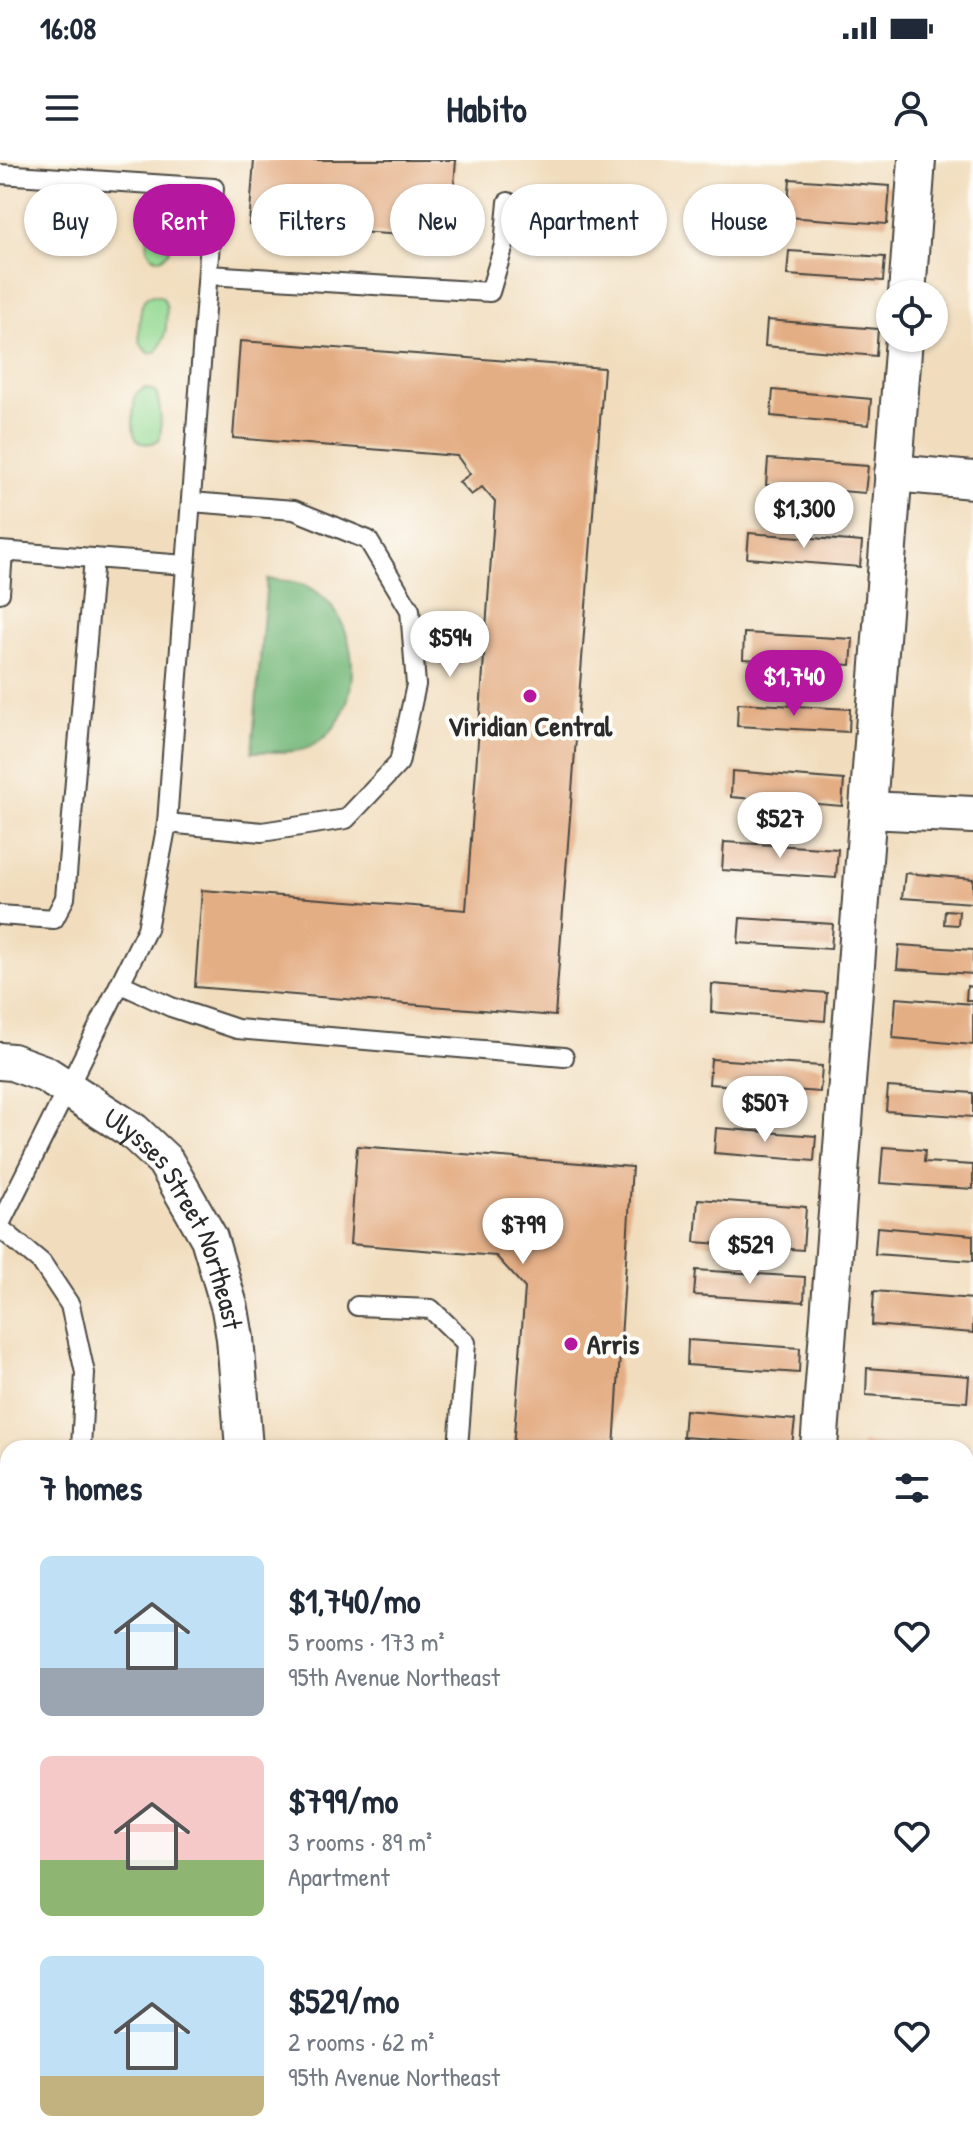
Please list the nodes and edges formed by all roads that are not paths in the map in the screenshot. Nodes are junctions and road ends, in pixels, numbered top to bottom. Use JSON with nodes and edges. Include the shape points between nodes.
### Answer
{"nodes":[{"id":1,"x":917,"y":160,"type":"edge"},
{"id":2,"x":0,"y":174,"type":"edge"},
{"id":3,"x":501,"y":255,"type":"edge"},
{"id":4,"x":208,"y":275,"type":"junction"},
{"id":5,"x":908,"y":280,"type":"edge"},
{"id":6,"x":903,"y":352,"type":"edge"},
{"id":7,"x":893,"y":473,"type":"junction"},
{"id":8,"x":973,"y":480,"type":"edge"},
{"id":9,"x":191,"y":502,"type":"junction"},
{"id":10,"x":2,"y":552,"type":"edge"},
{"id":11,"x":94,"y":558,"type":"junction"},
{"id":12,"x":186,"y":565,"type":"junction"},
{"id":13,"x":0,"y":593,"type":"edge"},
{"id":14,"x":868,"y":810,"type":"junction"},
{"id":15,"x":973,"y":815,"type":"edge"},
{"id":16,"x":167,"y":823,"type":"junction"},
{"id":17,"x":0,"y":915,"type":"edge"},
{"id":18,"x":121,"y":984,"type":"junction"},
{"id":19,"x":564,"y":1057,"type":"dead end"},
{"id":20,"x":0,"y":1061,"type":"edge"},
{"id":21,"x":67,"y":1088,"type":"junction"},
{"id":22,"x":0,"y":1226,"type":"edge"},
{"id":23,"x":357,"y":1306,"type":"dead end"},
{"id":24,"x":81,"y":1440,"type":"edge"},
{"id":25,"x":243,"y":1440,"type":"edge"},
{"id":26,"x":459,"y":1440,"type":"edge"},
{"id":27,"x":820,"y":1440,"type":"edge"}],
"edges":[{"from":1,"to":5,"type":"street"},
{"from":2,"to":4,"type":"lane","via":[[214,188]]},
{"from":3,"to":4,"type":"lane","via":[[490,292]]},
{"from":4,"to":9,"type":"lane"},
{"from":6,"to":7,"type":"street"},
{"from":7,"to":8,"type":"street"},
{"from":7,"to":14,"type":"street"},
{"from":9,"to":12,"type":"lane"},
{"from":9,"to":16,"type":"lane","via":[[294,510],[368,540],[410,610],[416,685],[399,763],[346,819],[262,832]]},
{"from":10,"to":11,"type":"lane"},
{"from":10,"to":13,"type":"lane"},
{"from":11,"to":12,"type":"lane"},
{"from":11,"to":17,"type":"lane","via":[[65,898],[54,919]]},
{"from":12,"to":16,"type":"lane"},
{"from":14,"to":15,"type":"street"},
{"from":14,"to":27,"type":"street"},
{"from":16,"to":18,"type":"lane","via":[[147,929]]},
{"from":18,"to":19,"type":"lane","via":[[237,1029]]},
{"from":18,"to":21,"type":"lane"},
{"from":20,"to":21,"type":"street","name":"Ulysses Street Northeast","via":[[45,1074]]},
{"from":21,"to":22,"type":"lane"},
{"from":21,"to":25,"type":"street","name":"Ulysses Street Northeast","via":[[133,1131],[165,1161],[209,1238],[235,1338]]},
{"from":22,"to":24,"type":"lane","via":[[42,1263],[70,1305],[85,1373]]},
{"from":23,"to":26,"type":"lane","via":[[431,1309],[466,1343]]}]}
